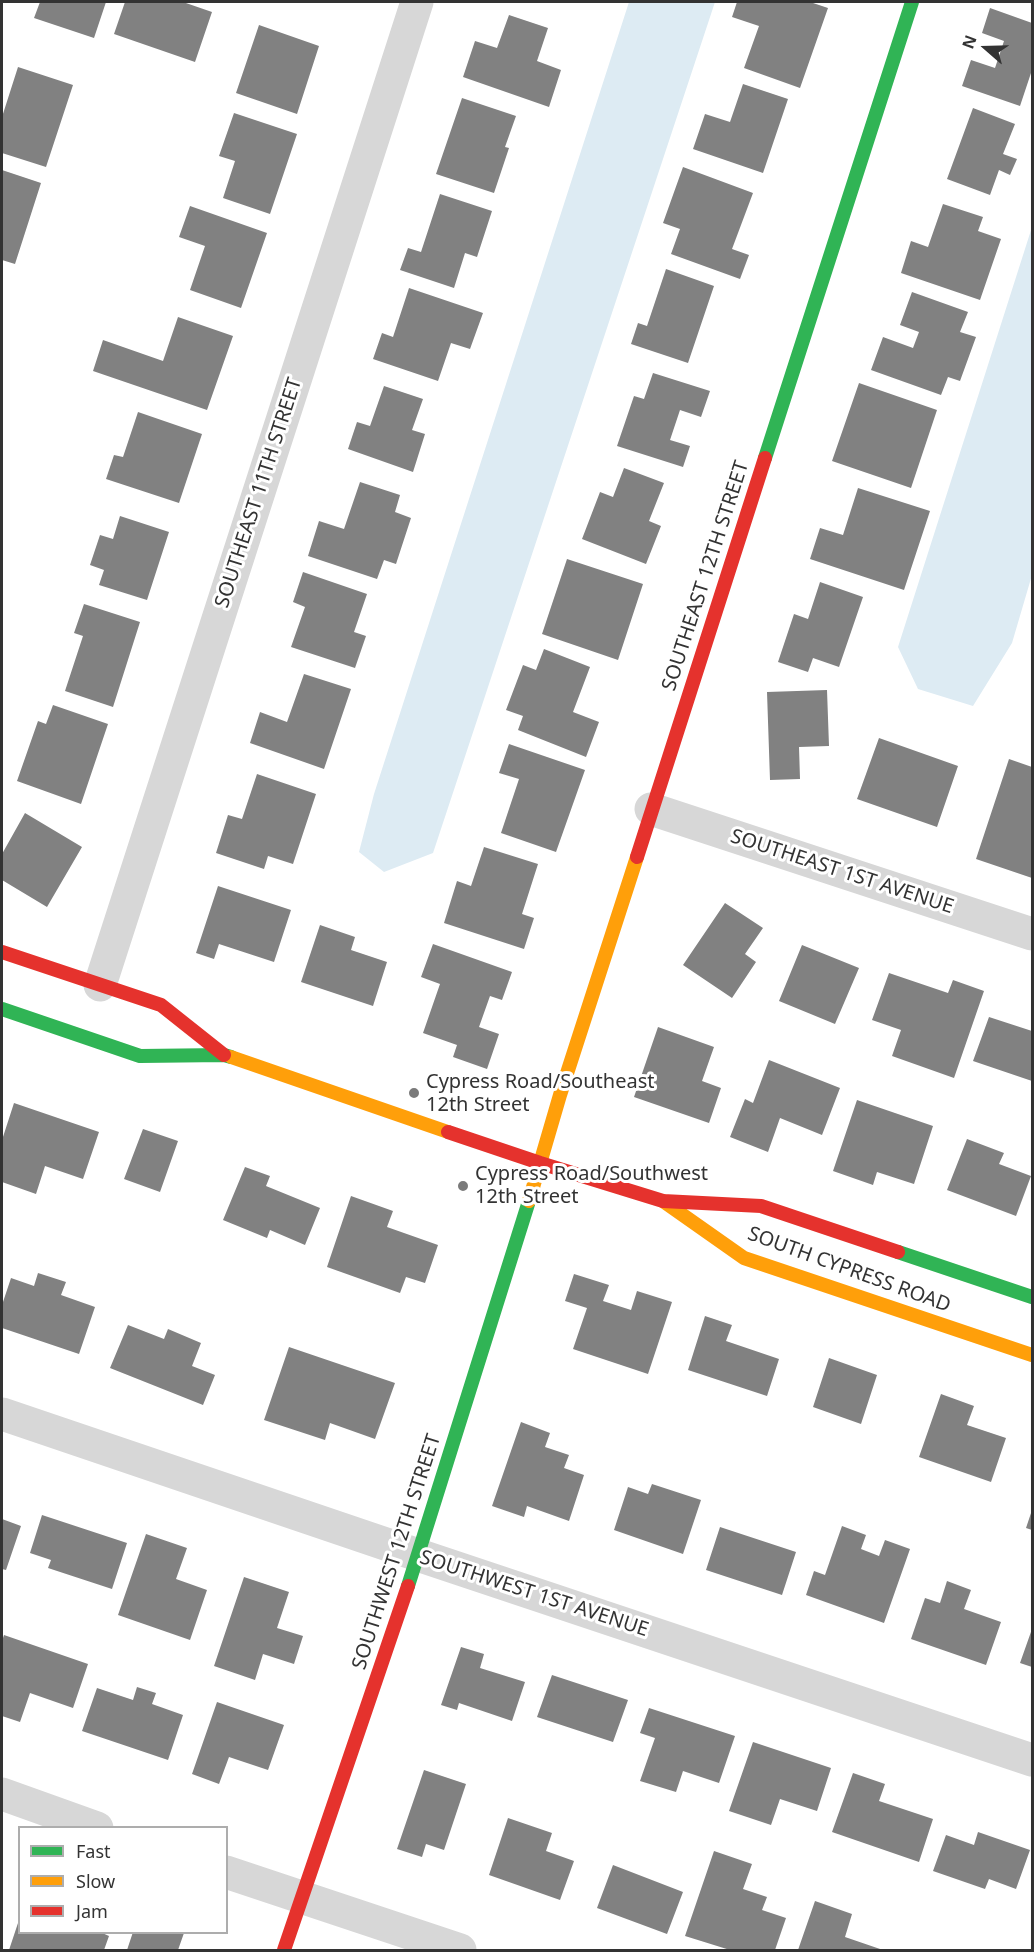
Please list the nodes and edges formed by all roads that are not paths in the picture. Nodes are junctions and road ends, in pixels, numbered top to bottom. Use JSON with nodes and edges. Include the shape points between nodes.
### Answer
{"nodes":[{"id":1,"x":912,"y":2,"type":"edge"},
{"id":2,"x":412,"y":3,"type":"edge"},
{"id":3,"x":651,"y":809,"type":"junction"},
{"id":4,"x":1032,"y":934,"type":"edge"},
{"id":5,"x":2,"y":951,"type":"edge"},
{"id":6,"x":100,"y":985,"type":"junction"},
{"id":7,"x":2,"y":1010,"type":"edge"},
{"id":8,"x":224,"y":1055,"type":"junction"},
{"id":9,"x":540,"y":1162,"type":"junction"},
{"id":10,"x":663,"y":1201,"type":"junction"},
{"id":11,"x":1032,"y":1297,"type":"edge"},
{"id":12,"x":1032,"y":1355,"type":"edge"},
{"id":13,"x":2,"y":1414,"type":"edge"},
{"id":14,"x":418,"y":1556,"type":"junction"},
{"id":15,"x":1032,"y":1760,"type":"edge"},
{"id":16,"x":2,"y":1794,"type":"edge"},
{"id":17,"x":94,"y":1826,"type":"edge"},
{"id":18,"x":228,"y":1873,"type":"edge"},
{"id":19,"x":302,"y":1898,"type":"junction"},
{"id":20,"x":284,"y":1950,"type":"edge"},
{"id":21,"x":460,"y":1950,"type":"edge"}],
"edges":[{"from":1,"to":3,"type":"street","name":"SOUTHEAST 12TH STREET"},
{"from":2,"to":6,"type":"street","name":"SOUTHEAST 11TH STREET"},
{"from":3,"to":4,"type":"street","name":"SOUTHEAST 1ST AVENUE"},
{"from":3,"to":9,"type":"street","name":"SOUTHEAST 12TH STREET"},
{"from":5,"to":6,"type":"street","name":"SOUTH CYPRESS ROAD"},
{"from":6,"to":8,"type":"street","name":"SOUTH CYPRESS ROAD","via":[[161,1005]]},
{"from":7,"to":8,"type":"street","name":"SOUTH CYPRESS ROAD","via":[[140,1056]]},
{"from":8,"to":9,"type":"street","name":"SOUTH CYPRESS ROAD"},
{"from":9,"to":10,"type":"street","name":"SOUTH CYPRESS ROAD"},
{"from":9,"to":14,"type":"street","name":"SOUTHWEST 12TH STREET"},
{"from":10,"to":11,"type":"street","name":"SOUTH CYPRESS ROAD","via":[[761,1206]]},
{"from":10,"to":12,"type":"street","name":"SOUTH CYPRESS ROAD","via":[[744,1258]]},
{"from":13,"to":14,"type":"street","name":"SOUTHWEST 1ST AVENUE"},
{"from":14,"to":15,"type":"street","name":"SOUTHWEST 1ST AVENUE"},
{"from":14,"to":19,"type":"street","name":"SOUTHWEST 12TH STREET"},
{"from":16,"to":17,"type":"street"},
{"from":18,"to":19,"type":"street"},
{"from":19,"to":20,"type":"street","name":"SOUTHWEST 12TH STREET"},
{"from":19,"to":21,"type":"street"}]}
